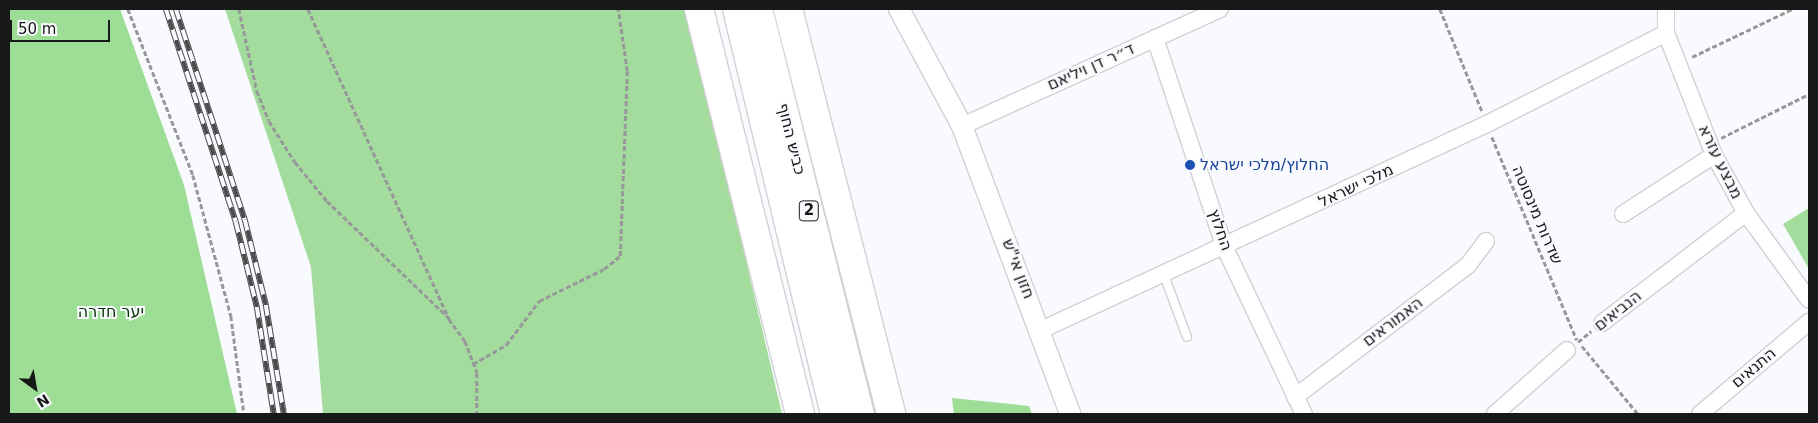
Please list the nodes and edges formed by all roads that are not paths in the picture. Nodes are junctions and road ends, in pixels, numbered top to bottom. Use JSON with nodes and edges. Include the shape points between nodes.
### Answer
{"nodes":[{"id":1,"x":699,"y":9,"type":"edge"},
{"id":2,"x":737,"y":9,"type":"edge"},
{"id":3,"x":758,"y":9,"type":"edge"},
{"id":4,"x":788,"y":9,"type":"edge"},
{"id":5,"x":899,"y":9,"type":"edge"},
{"id":6,"x":1220,"y":9,"type":"edge"},
{"id":7,"x":1666,"y":9,"type":"edge"},
{"id":8,"x":1666,"y":33,"type":"junction"},
{"id":9,"x":1155,"y":38,"type":"junction"},
{"id":10,"x":962,"y":126,"type":"junction"},
{"id":11,"x":1711,"y":150,"type":"junction"},
{"id":12,"x":1746,"y":213,"type":"junction"},
{"id":13,"x":1623,"y":214,"type":"dead end"},
{"id":14,"x":1486,"y":241,"type":"dead end"},
{"id":15,"x":1225,"y":248,"type":"junction"},
{"id":16,"x":1164,"y":275,"type":"junction"},
{"id":17,"x":1809,"y":300,"type":"edge"},
{"id":18,"x":1809,"y":322,"type":"edge"},
{"id":19,"x":1602,"y":324,"type":"road end"},
{"id":20,"x":867,"y":327,"type":"junction"},
{"id":21,"x":1041,"y":330,"type":"junction"},
{"id":22,"x":1187,"y":336,"type":"dead end"},
{"id":23,"x":1572,"y":346,"type":"road end"},
{"id":24,"x":1295,"y":397,"type":"junction"},
{"id":25,"x":800,"y":414,"type":"edge"},
{"id":26,"x":835,"y":414,"type":"edge"},
{"id":27,"x":860,"y":414,"type":"edge"},
{"id":28,"x":887,"y":414,"type":"edge"},
{"id":29,"x":891,"y":414,"type":"edge"},
{"id":30,"x":1070,"y":414,"type":"edge"},
{"id":31,"x":1304,"y":414,"type":"edge"},
{"id":32,"x":1495,"y":414,"type":"edge"},
{"id":33,"x":1700,"y":414,"type":"edge"}],
"edges":[{"from":1,"to":25,"type":"highway"},
{"from":2,"to":26,"type":"highway","name":"כביש החוף","number":"2"},
{"from":3,"to":27,"type":"highway","name":"כביש החוף","number":"2"},
{"from":4,"to":20,"type":"highway"},
{"from":5,"to":10,"type":"street","name":"חזון אי\"ש"},
{"from":6,"to":9,"type":"street","name":"ד״ר דן ויליאם"},
{"from":7,"to":8,"type":"street","name":"מבצע עזרא"},
{"from":8,"to":11,"type":"street","name":"מבצע עזרא"},
{"from":8,"to":15,"type":"street","name":"מלכי ישראל","via":[[1487,124]]},
{"from":9,"to":10,"type":"street","name":"ד״ר דן ויליאם"},
{"from":9,"to":15,"type":"street","name":"החלוץ"},
{"from":10,"to":21,"type":"street","name":"חזון אי\"ש"},
{"from":11,"to":12,"type":"street","name":"מבצע עזרא"},
{"from":11,"to":13,"type":"street"},
{"from":12,"to":17,"type":"street","name":"מבצע עזרא"},
{"from":12,"to":19,"type":"street","name":"הנביאים"},
{"from":14,"to":24,"type":"street","name":"האמוראים","via":[[1468,265]]},
{"from":15,"to":16,"type":"street","name":"מלכי ישראל"},
{"from":15,"to":24,"type":"street","name":"החלוץ"},
{"from":16,"to":21,"type":"street","name":"מלכי ישראל"},
{"from":16,"to":22,"type":"lane"},
{"from":18,"to":33,"type":"street","name":"התנאים"},
{"from":20,"to":28,"type":"lane"},
{"from":20,"to":29,"type":"highway"},
{"from":21,"to":30,"type":"street","name":"חזון אי\"ש"},
{"from":23,"to":32,"type":"street"},
{"from":24,"to":31,"type":"street","name":"החלוץ"}]}
